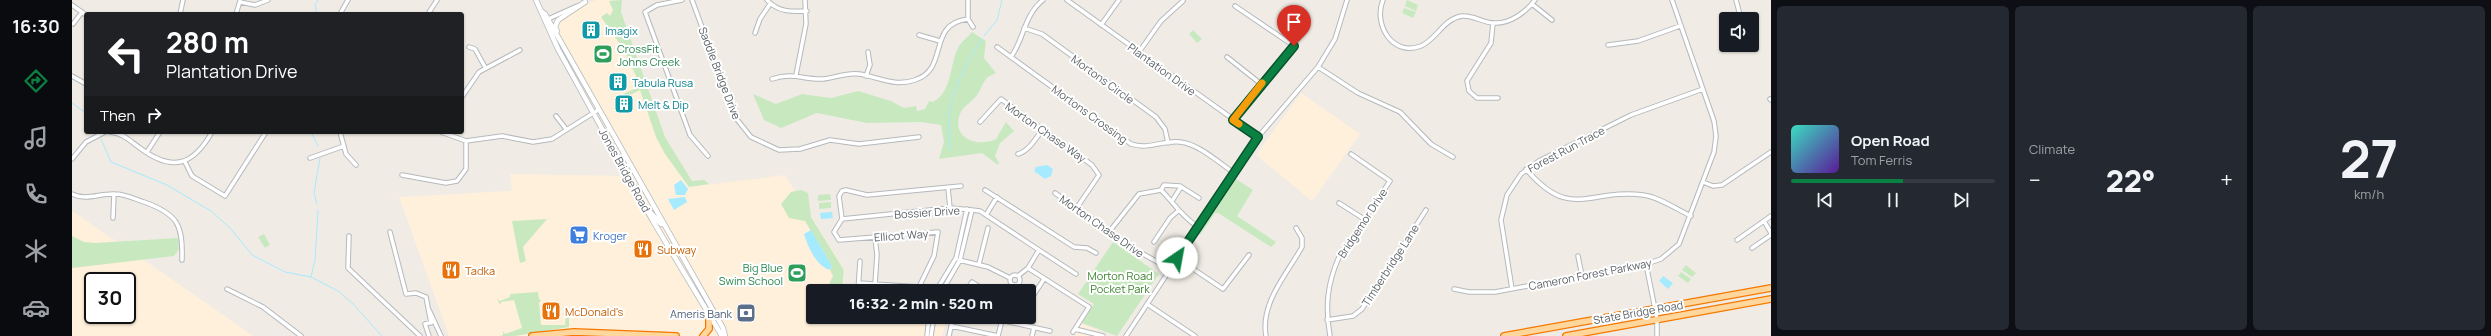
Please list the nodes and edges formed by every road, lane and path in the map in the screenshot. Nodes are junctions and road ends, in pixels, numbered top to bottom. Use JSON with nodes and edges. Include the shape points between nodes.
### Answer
{"nodes":[{"id":1,"x":183,"y":0,"type":"edge"},
{"id":2,"x":268,"y":0,"type":"edge"},
{"id":3,"x":348,"y":0,"type":"edge"},
{"id":4,"x":437,"y":0,"type":"edge"},
{"id":5,"x":536,"y":0,"type":"edge"},
{"id":6,"x":682,"y":0,"type":"edge"},
{"id":7,"x":692,"y":0,"type":"edge"},
{"id":8,"x":767,"y":0,"type":"edge"},
{"id":9,"x":805,"y":0,"type":"edge"},
{"id":10,"x":968,"y":0,"type":"edge"},
{"id":11,"x":1043,"y":0,"type":"edge"},
{"id":12,"x":1067,"y":0,"type":"edge"},
{"id":13,"x":1118,"y":0,"type":"edge"},
{"id":14,"x":1183,"y":0,"type":"edge"},
{"id":15,"x":1347,"y":0,"type":"edge"},
{"id":16,"x":1383,"y":0,"type":"edge"},
{"id":17,"x":1535,"y":0,"type":"edge"},
{"id":18,"x":1672,"y":0,"type":"edge"},
{"id":19,"x":1736,"y":0,"type":"edge"},
{"id":20,"x":240,"y":1,"type":"edge"},
{"id":21,"x":587,"y":1,"type":"edge"},
{"id":22,"x":770,"y":4,"type":"junction"},
{"id":23,"x":1532,"y":4,"type":"junction"},
{"id":24,"x":72,"y":5,"type":"edge"},
{"id":25,"x":1235,"y":6,"type":"dead end"},
{"id":26,"x":807,"y":11,"type":"junction"},
{"id":27,"x":82,"y":12,"type":"joint"},
{"id":28,"x":180,"y":12,"type":"edge"},
{"id":29,"x":237,"y":12,"type":"edge"},
{"id":30,"x":341,"y":12,"type":"edge"},
{"id":31,"x":429,"y":12,"type":"edge"},
{"id":32,"x":1739,"y":12,"type":"edge"},
{"id":33,"x":968,"y":19,"type":"junction"},
{"id":34,"x":546,"y":20,"type":"junction"},
{"id":35,"x":1552,"y":20,"type":"dead end"},
{"id":36,"x":1493,"y":23,"type":"junction"},
{"id":37,"x":73,"y":24,"type":"edge"},
{"id":38,"x":1101,"y":25,"type":"junction"},
{"id":39,"x":1680,"y":26,"type":"junction"},
{"id":40,"x":973,"y":27,"type":"dead end"},
{"id":41,"x":1306,"y":27,"type":"dead end"},
{"id":42,"x":1024,"y":28,"type":"junction"},
{"id":43,"x":755,"y":33,"type":"dead end"},
{"id":44,"x":919,"y":35,"type":"dead end"},
{"id":45,"x":940,"y":41,"type":"junction"},
{"id":46,"x":1608,"y":45,"type":"dead end"},
{"id":47,"x":1294,"y":46,"type":"junction"},
{"id":48,"x":469,"y":47,"type":"dead end"},
{"id":49,"x":997,"y":47,"type":"dead end"},
{"id":50,"x":520,"y":50,"type":"dead end"},
{"id":51,"x":868,"y":52,"type":"dead end"},
{"id":52,"x":1139,"y":52,"type":"junction"},
{"id":53,"x":1227,"y":57,"type":"dead end"},
{"id":54,"x":1011,"y":58,"type":"junction"},
{"id":55,"x":571,"y":62,"type":"junction"},
{"id":56,"x":485,"y":67,"type":"junction"},
{"id":57,"x":1318,"y":68,"type":"junction"},
{"id":58,"x":796,"y":75,"type":"junction"},
{"id":59,"x":72,"y":76,"type":"edge"},
{"id":60,"x":866,"y":76,"type":"junction"},
{"id":61,"x":772,"y":79,"type":"dead end"},
{"id":62,"x":84,"y":83,"type":"edge"},
{"id":63,"x":1262,"y":84,"type":"junction"},
{"id":64,"x":1703,"y":89,"type":"junction"},
{"id":65,"x":464,"y":94,"type":"edge"},
{"id":66,"x":1498,"y":98,"type":"dead end"},
{"id":67,"x":595,"y":111,"type":"junction"},
{"id":68,"x":556,"y":116,"type":"dead end"},
{"id":69,"x":1233,"y":120,"type":"junction"},
{"id":70,"x":980,"y":122,"type":"dead end"},
{"id":71,"x":566,"y":129,"type":"junction"},
{"id":72,"x":1043,"y":129,"type":"junction"},
{"id":73,"x":101,"y":134,"type":"edge"},
{"id":74,"x":119,"y":134,"type":"edge"},
{"id":75,"x":159,"y":134,"type":"edge"},
{"id":76,"x":211,"y":134,"type":"edge"},
{"id":77,"x":265,"y":134,"type":"edge"},
{"id":78,"x":341,"y":134,"type":"edge"},
{"id":79,"x":447,"y":134,"type":"edge"},
{"id":80,"x":919,"y":137,"type":"dead end"},
{"id":81,"x":1258,"y":137,"type":"junction"},
{"id":82,"x":466,"y":141,"type":"junction"},
{"id":83,"x":1168,"y":143,"type":"junction"},
{"id":84,"x":344,"y":146,"type":"junction"},
{"id":85,"x":147,"y":152,"type":"junction"},
{"id":86,"x":1771,"y":152,"type":"edge"},
{"id":87,"x":1018,"y":154,"type":"dead end"},
{"id":88,"x":1351,"y":154,"type":"dead end"},
{"id":89,"x":708,"y":156,"type":"dead end"},
{"id":90,"x":1453,"y":157,"type":"dead end"},
{"id":91,"x":310,"y":158,"type":"dead end"},
{"id":92,"x":72,"y":159,"type":"edge"},
{"id":93,"x":185,"y":162,"type":"junction"},
{"id":94,"x":356,"y":165,"type":"dead end"},
{"id":95,"x":1526,"y":169,"type":"junction"},
{"id":96,"x":1234,"y":172,"type":"junction"},
{"id":97,"x":402,"y":175,"type":"dead end"},
{"id":98,"x":1703,"y":182,"type":"junction"},
{"id":99,"x":961,"y":186,"type":"dead end"},
{"id":100,"x":1181,"y":187,"type":"junction"},
{"id":101,"x":948,"y":188,"type":"junction"},
{"id":102,"x":985,"y":190,"type":"dead end"},
{"id":103,"x":1161,"y":190,"type":"junction"},
{"id":104,"x":1055,"y":193,"type":"dead end"},
{"id":105,"x":72,"y":194,"type":"edge"},
{"id":106,"x":114,"y":194,"type":"junction"},
{"id":107,"x":997,"y":198,"type":"junction"},
{"id":108,"x":1199,"y":198,"type":"dead end"},
{"id":109,"x":1172,"y":201,"type":"junction"},
{"id":110,"x":1339,"y":203,"type":"dead end"},
{"id":111,"x":950,"y":208,"type":"junction"},
{"id":112,"x":967,"y":209,"type":"junction"},
{"id":113,"x":1076,"y":209,"type":"junction"},
{"id":114,"x":647,"y":210,"type":"junction"},
{"id":115,"x":972,"y":210,"type":"junction"},
{"id":116,"x":1426,"y":210,"type":"dead end"},
{"id":117,"x":1178,"y":211,"type":"junction"},
{"id":118,"x":986,"y":215,"type":"junction"},
{"id":119,"x":1691,"y":216,"type":"junction"},
{"id":120,"x":1771,"y":216,"type":"edge"},
{"id":121,"x":113,"y":218,"type":"dead end"},
{"id":122,"x":1364,"y":219,"type":"junction"},
{"id":123,"x":842,"y":220,"type":"junction"},
{"id":124,"x":1764,"y":221,"type":"junction"},
{"id":125,"x":1198,"y":227,"type":"junction"},
{"id":126,"x":988,"y":228,"type":"dead end"},
{"id":127,"x":1296,"y":228,"type":"dead end"},
{"id":128,"x":390,"y":232,"type":"dead end"},
{"id":129,"x":1109,"y":232,"type":"junction"},
{"id":130,"x":1771,"y":234,"type":"edge"},
{"id":131,"x":349,"y":236,"type":"dead end"},
{"id":132,"x":875,"y":237,"type":"junction"},
{"id":133,"x":1737,"y":240,"type":"dead end"},
{"id":134,"x":1154,"y":242,"type":"dead end"},
{"id":135,"x":676,"y":246,"type":"junction"},
{"id":136,"x":1752,"y":248,"type":"dead end"},
{"id":137,"x":671,"y":250,"type":"junction"},
{"id":138,"x":1039,"y":250,"type":"junction"},
{"id":139,"x":1096,"y":253,"type":"dead end"},
{"id":140,"x":1249,"y":255,"type":"dead end"},
{"id":141,"x":1578,"y":256,"type":"dead end"},
{"id":142,"x":1177,"y":258,"type":"junction"},
{"id":143,"x":958,"y":259,"type":"junction"},
{"id":144,"x":182,"y":260,"type":"dead end"},
{"id":145,"x":860,"y":261,"type":"dead end"},
{"id":146,"x":979,"y":264,"type":"junction"},
{"id":147,"x":1646,"y":264,"type":"junction"},
{"id":148,"x":1028,"y":268,"type":"junction"},
{"id":149,"x":1170,"y":269,"type":"junction"},
{"id":150,"x":694,"y":274,"type":"junction"},
{"id":151,"x":1076,"y":274,"type":"dead end"},
{"id":152,"x":1018,"y":276,"type":"junction"},
{"id":153,"x":1582,"y":276,"type":"junction"},
{"id":154,"x":1010,"y":278,"type":"junction"},
{"id":155,"x":1044,"y":279,"type":"junction"},
{"id":156,"x":859,"y":283,"type":"joint"},
{"id":157,"x":875,"y":284,"type":"joint"},
{"id":158,"x":920,"y":284,"type":"edge"},
{"id":159,"x":941,"y":284,"type":"edge"},
{"id":160,"x":946,"y":284,"type":"edge"},
{"id":161,"x":1771,"y":288,"type":"edge"},
{"id":162,"x":227,"y":289,"type":"dead end"},
{"id":163,"x":1454,"y":289,"type":"dead end"},
{"id":164,"x":1512,"y":289,"type":"junction"},
{"id":165,"x":1036,"y":291,"type":"edge"},
{"id":166,"x":1771,"y":299,"type":"edge"},
{"id":167,"x":1147,"y":304,"type":"junction"},
{"id":168,"x":1654,"y":309,"type":"junction"},
{"id":169,"x":429,"y":310,"type":"junction"},
{"id":170,"x":709,"y":313,"type":"junction"},
{"id":171,"x":1327,"y":320,"type":"junction"},
{"id":172,"x":435,"y":321,"type":"junction"},
{"id":173,"x":1657,"y":322,"type":"junction"},
{"id":174,"x":431,"y":323,"type":"junction"},
{"id":175,"x":928,"y":324,"type":"edge"},
{"id":176,"x":933,"y":324,"type":"edge"},
{"id":177,"x":1001,"y":324,"type":"edge"},
{"id":178,"x":1019,"y":324,"type":"edge"},
{"id":179,"x":951,"y":326,"type":"joint"},
{"id":180,"x":1034,"y":328,"type":"junction"},
{"id":181,"x":1050,"y":331,"type":"dead end"},
{"id":182,"x":574,"y":332,"type":"junction"},
{"id":183,"x":419,"y":335,"type":"edge"},
{"id":184,"x":644,"y":335,"type":"junction"},
{"id":185,"x":301,"y":336,"type":"edge"},
{"id":186,"x":429,"y":336,"type":"edge"},
{"id":187,"x":442,"y":336,"type":"edge"},
{"id":188,"x":532,"y":336,"type":"edge"},
{"id":189,"x":567,"y":336,"type":"edge"},
{"id":190,"x":636,"y":336,"type":"edge"},
{"id":191,"x":676,"y":336,"type":"edge"},
{"id":192,"x":703,"y":336,"type":"edge"},
{"id":193,"x":723,"y":336,"type":"edge"},
{"id":194,"x":927,"y":336,"type":"edge"},
{"id":195,"x":931,"y":336,"type":"edge"},
{"id":196,"x":949,"y":336,"type":"edge"},
{"id":197,"x":998,"y":336,"type":"edge"},
{"id":198,"x":1032,"y":336,"type":"edge"},
{"id":199,"x":1103,"y":336,"type":"edge"},
{"id":200,"x":1126,"y":336,"type":"edge"},
{"id":201,"x":1195,"y":336,"type":"edge"},
{"id":202,"x":1266,"y":336,"type":"edge"},
{"id":203,"x":1330,"y":336,"type":"edge"},
{"id":204,"x":1504,"y":336,"type":"edge"},
{"id":205,"x":1566,"y":336,"type":"edge"},
{"id":206,"x":1657,"y":336,"type":"edge"}],
"edges":[{"from":1,"to":28,"type":"street"},
{"from":2,"to":20,"type":"street","via":[[255,5]]},
{"from":3,"to":30,"type":"street"},
{"from":4,"to":31,"type":"street"},
{"from":5,"to":34,"type":"main road"},
{"from":6,"to":89,"type":"street","via":[[657,5],[645,12],[690,135]]},
{"from":7,"to":80,"type":"street","name":"Saddle Bridge Drive","via":[[735,116],[747,133],[760,143],[784,150],[800,149],[830,140],[859,144]]},
{"from":8,"to":22,"type":"street"},
{"from":9,"to":26,"type":"street"},
{"from":10,"to":33,"type":"street"},
{"from":11,"to":42,"type":"street","via":[[1032,11]]},
{"from":12,"to":38,"type":"street","name":"Plantation Drive"},
{"from":13,"to":38,"type":"street"},
{"from":14,"to":52,"type":"street","via":[[1161,21]]},
{"from":15,"to":57,"type":"street","via":[[1337,33]]},
{"from":16,"to":36,"type":"street","via":[[1380,14],[1382,27],[1390,40],[1402,47],[1415,48],[1429,42],[1449,21],[1456,18],[1470,16]]},
{"from":17,"to":23,"type":"street"},
{"from":18,"to":39,"type":"street","name":"Cameron Forest Parkway"},
{"from":19,"to":32,"type":"street"},
{"from":20,"to":29,"type":"street"},
{"from":21,"to":34,"type":"street"},
{"from":21,"to":55,"type":"main road","via":[[558,20],[556,24],[555,29],[570,55]]},
{"from":22,"to":26,"type":"street","via":[[785,11]]},
{"from":22,"to":43,"type":"street"},
{"from":23,"to":35,"type":"street"},
{"from":23,"to":36,"type":"street","via":[[1517,17]]},
{"from":24,"to":27,"type":"street"},
{"from":25,"to":47,"type":"street"},
{"from":26,"to":58,"type":"street"},
{"from":27,"to":37,"type":"street"},
{"from":33,"to":40,"type":"street"},
{"from":33,"to":45,"type":"street","via":[[951,26]]},
{"from":34,"to":55,"type":"main road","name":"Jones Bridge Road"},
{"from":34,"to":67,"type":"main road","name":"Jones Bridge Road"},
{"from":36,"to":66,"type":"street","via":[[1491,44],[1467,81],[1469,91],[1477,98]]},
{"from":38,"to":52,"type":"street","name":"Plantation Drive"},
{"from":39,"to":46,"type":"street","via":[[1638,41]]},
{"from":39,"to":64,"type":"street","name":"Cameron Forest Parkway"},
{"from":41,"to":47,"type":"street"},
{"from":42,"to":54,"type":"street","via":[[1020,43]]},
{"from":42,"to":83,"type":"street","name":"Mortons Circle","via":[[1042,34],[1156,117],[1165,129]]},
{"from":44,"to":45,"type":"street"},
{"from":45,"to":60,"type":"street","via":[[934,65],[920,79],[895,83]]},
{"from":47,"to":63,"type":"street"},
{"from":48,"to":56,"type":"street","via":[[475,49]]},
{"from":49,"to":54,"type":"street","name":"Mortons Crossing"},
{"from":50,"to":56,"type":"street"},
{"from":51,"to":60,"type":"street","via":[[870,65]]},
{"from":52,"to":69,"type":"street","name":"Plantation Drive"},
{"from":53,"to":63,"type":"street"},
{"from":54,"to":83,"type":"street","name":"Mortons Crossing","via":[[1131,144],[1145,147]]},
{"from":55,"to":67,"type":"main road","name":"Jones Bridge Road"},
{"from":56,"to":65,"type":"street","via":[[474,77]]},
{"from":57,"to":81,"type":"street"},
{"from":57,"to":90,"type":"street","via":[[1358,93],[1400,112],[1432,144]]},
{"from":58,"to":60,"type":"street","via":[[821,79],[853,74]]},
{"from":58,"to":61,"type":"street"},
{"from":59,"to":62,"type":"street"},
{"from":63,"to":69,"type":"street"},
{"from":64,"to":95,"type":"street","name":"Forest Run Trace","via":[[1631,115]]},
{"from":64,"to":98,"type":"street","name":"Cameron Forest Parkway","via":[[1714,121],[1716,136],[1714,152]]},
{"from":67,"to":71,"type":"street"},
{"from":67,"to":114,"type":"main road","name":"Jones Bridge Road"},
{"from":67,"to":135,"type":"main road","name":"Jones Bridge Road"},
{"from":68,"to":71,"type":"street"},
{"from":69,"to":81,"type":"street","name":"Plantation Drive"},
{"from":70,"to":72,"type":"street","name":"Morton Chase Way","via":[[1001,100]]},
{"from":71,"to":82,"type":"street","via":[[544,142],[502,136]]},
{"from":72,"to":87,"type":"street","via":[[1033,143],[1023,153]]},
{"from":72,"to":113,"type":"street","name":"Morton Chase Way","via":[[1092,165],[1099,175]]},
{"from":73,"to":92,"type":"street","via":[[86,142]]},
{"from":74,"to":85,"type":"street"},
{"from":75,"to":85,"type":"street"},
{"from":76,"to":93,"type":"street","via":[[197,154]]},
{"from":77,"to":93,"type":"street","via":[[225,196],[192,176]]},
{"from":78,"to":84,"type":"street"},
{"from":79,"to":82,"type":"street"},
{"from":81,"to":96,"type":"street"},
{"from":82,"to":97,"type":"street","via":[[466,169],[457,181],[446,183]]},
{"from":83,"to":96,"type":"street","name":"Mortons Crossing","via":[[1191,145]]},
{"from":84,"to":91,"type":"street"},
{"from":84,"to":94,"type":"street","via":[[348,158]]},
{"from":85,"to":93,"type":"street","via":[[168,162]]},
{"from":86,"to":98,"type":"street","via":[[1722,184],[1712,186]]},
{"from":88,"to":122,"type":"street","name":"Bridgemor Drive","via":[[1390,181]]},
{"from":95,"to":119,"type":"street","via":[[1544,189],[1560,198],[1643,195]]},
{"from":95,"to":164,"type":"street","name":"Forest Run Trace","via":[[1506,195],[1499,229]]},
{"from":96,"to":125,"type":"street"},
{"from":98,"to":119,"type":"street","name":"Cameron Forest Parkway"},
{"from":99,"to":101,"type":"street"},
{"from":100,"to":103,"type":"street","via":[[1164,185]]},
{"from":100,"to":108,"type":"street"},
{"from":100,"to":109,"type":"street"},
{"from":101,"to":111,"type":"street"},
{"from":101,"to":123,"type":"street","via":[[867,195],[842,191],[839,196]]},
{"from":102,"to":107,"type":"street"},
{"from":103,"to":109,"type":"street"},
{"from":103,"to":129,"type":"street","via":[[1139,194]]},
{"from":104,"to":113,"type":"street","name":"Morton Chase Drive"},
{"from":105,"to":106,"type":"street","via":[[88,198]]},
{"from":106,"to":121,"type":"street"},
{"from":106,"to":144,"type":"street","via":[[159,207],[171,215],[182,234]]},
{"from":107,"to":118,"type":"street"},
{"from":107,"to":139,"type":"street","via":[[1074,247],[1087,248]]},
{"from":109,"to":117,"type":"street"},
{"from":110,"to":122,"type":"street"},
{"from":111,"to":112,"type":"street","name":"Bossier Drive"},
{"from":111,"to":123,"type":"street","name":"Bossier Drive"},
{"from":112,"to":115,"type":"street","name":"Bossier Drive"},
{"from":112,"to":143,"type":"street"},
{"from":113,"to":129,"type":"street","name":"Morton Chase Drive"},
{"from":114,"to":135,"type":"main road"},
{"from":114,"to":137,"type":"main road","name":"Jones Bridge Road"},
{"from":115,"to":118,"type":"street","name":"Bossier Drive"},
{"from":115,"to":143,"type":"street"},
{"from":116,"to":171,"type":"street","name":"Timberbridge Lane","via":[[1362,309],[1353,316]]},
{"from":117,"to":125,"type":"street"},
{"from":117,"to":134,"type":"street","via":[[1170,218]]},
{"from":118,"to":138,"type":"street","name":"Bossier Drive"},
{"from":119,"to":147,"type":"street","name":"Cameron Forest Parkway","via":[[1674,250],[1661,259]]},
{"from":120,"to":124,"type":"street"},
{"from":122,"to":171,"type":"street","name":"Bridgemor Drive","via":[[1334,268],[1327,291]]},
{"from":123,"to":132,"type":"street","name":"Ellicot Way","via":[[834,232],[839,240]]},
{"from":124,"to":130,"type":"street"},
{"from":124,"to":133,"type":"street"},
{"from":125,"to":142,"type":"street"},
{"from":126,"to":146,"type":"street"},
{"from":127,"to":202,"type":"street","via":[[1302,238],[1302,247],[1268,306],[1265,320]]},
{"from":128,"to":169,"type":"street","via":[[406,294],[416,293],[426,297]]},
{"from":129,"to":149,"type":"street","name":"Morton Chase Drive"},
{"from":130,"to":136,"type":"street"},
{"from":131,"to":183,"type":"street","via":[[348,268]]},
{"from":132,"to":157,"type":"street"},
{"from":132,"to":158,"type":"street","name":"Ellicot Way","via":[[938,232],[934,256]]},
{"from":135,"to":150,"type":"main road","name":"Jones Bridge Road"},
{"from":137,"to":150,"type":"main road","via":[[676,252],[684,266]]},
{"from":137,"to":170,"type":"main road","name":"Jones Bridge Road"},
{"from":138,"to":148,"type":"street"},
{"from":138,"to":151,"type":"street","name":"Bossier Drive"},
{"from":140,"to":142,"type":"street","via":[[1223,289]]},
{"from":141,"to":153,"type":"street"},
{"from":142,"to":149,"type":"street"},
{"from":143,"to":146,"type":"street"},
{"from":143,"to":159,"type":"street"},
{"from":143,"to":160,"type":"street"},
{"from":145,"to":156,"type":"street"},
{"from":146,"to":154,"type":"street"},
{"from":147,"to":153,"type":"street","name":"Cameron Forest Parkway"},
{"from":147,"to":168,"type":"street"},
{"from":148,"to":152,"type":"street"},
{"from":148,"to":155,"type":"street"},
{"from":149,"to":167,"type":"street"},
{"from":150,"to":193,"type":"main road","name":"Jones Bridge Road","via":[[724,328]]},
{"from":152,"to":154,"type":"street"},
{"from":152,"to":154,"type":"street","via":[[1019,282],[1015,285],[1010,282]]},
{"from":153,"to":164,"type":"street","name":"Cameron Forest Parkway"},
{"from":155,"to":165,"type":"street"},
{"from":155,"to":199,"type":"street","via":[[1088,307],[1075,329]]},
{"from":156,"to":157,"type":"street"},
{"from":161,"to":168,"type":"highway","name":"State Bridge Road"},
{"from":162,"to":185,"type":"street","via":[[263,307]]},
{"from":163,"to":164,"type":"street","name":"Cameron Forest Parkway","via":[[1482,292]]},
{"from":166,"to":173,"type":"highway","name":"State Bridge Road"},
{"from":167,"to":200,"type":"street"},
{"from":167,"to":201,"type":"street"},
{"from":168,"to":173,"type":"street"},
{"from":168,"to":204,"type":"highway","name":"State Bridge Road"},
{"from":169,"to":172,"type":"street"},
{"from":169,"to":174,"type":"street"},
{"from":170,"to":192,"type":"highway","via":[[709,327]]},
{"from":170,"to":193,"type":"main road","name":"Jones Bridge Road"},
{"from":171,"to":203,"type":"street","name":"Bridgemor Drive"},
{"from":172,"to":174,"type":"street"},
{"from":172,"to":187,"type":"street"},
{"from":173,"to":205,"type":"highway","name":"State Bridge Road","via":[[1624,325]]},
{"from":173,"to":206,"type":"street"},
{"from":174,"to":186,"type":"street","via":[[425,324]]},
{"from":175,"to":194,"type":"street"},
{"from":176,"to":195,"type":"street"},
{"from":177,"to":197,"type":"street"},
{"from":178,"to":180,"type":"street"},
{"from":179,"to":196,"type":"street"},
{"from":179,"to":197,"type":"street"},
{"from":180,"to":181,"type":"street"},
{"from":180,"to":198,"type":"street"},
{"from":182,"to":184,"type":"highway"},
{"from":182,"to":188,"type":"highway"},
{"from":182,"to":189,"type":"highway"},
{"from":184,"to":190,"type":"highway"},
{"from":184,"to":191,"type":"highway"}]}
